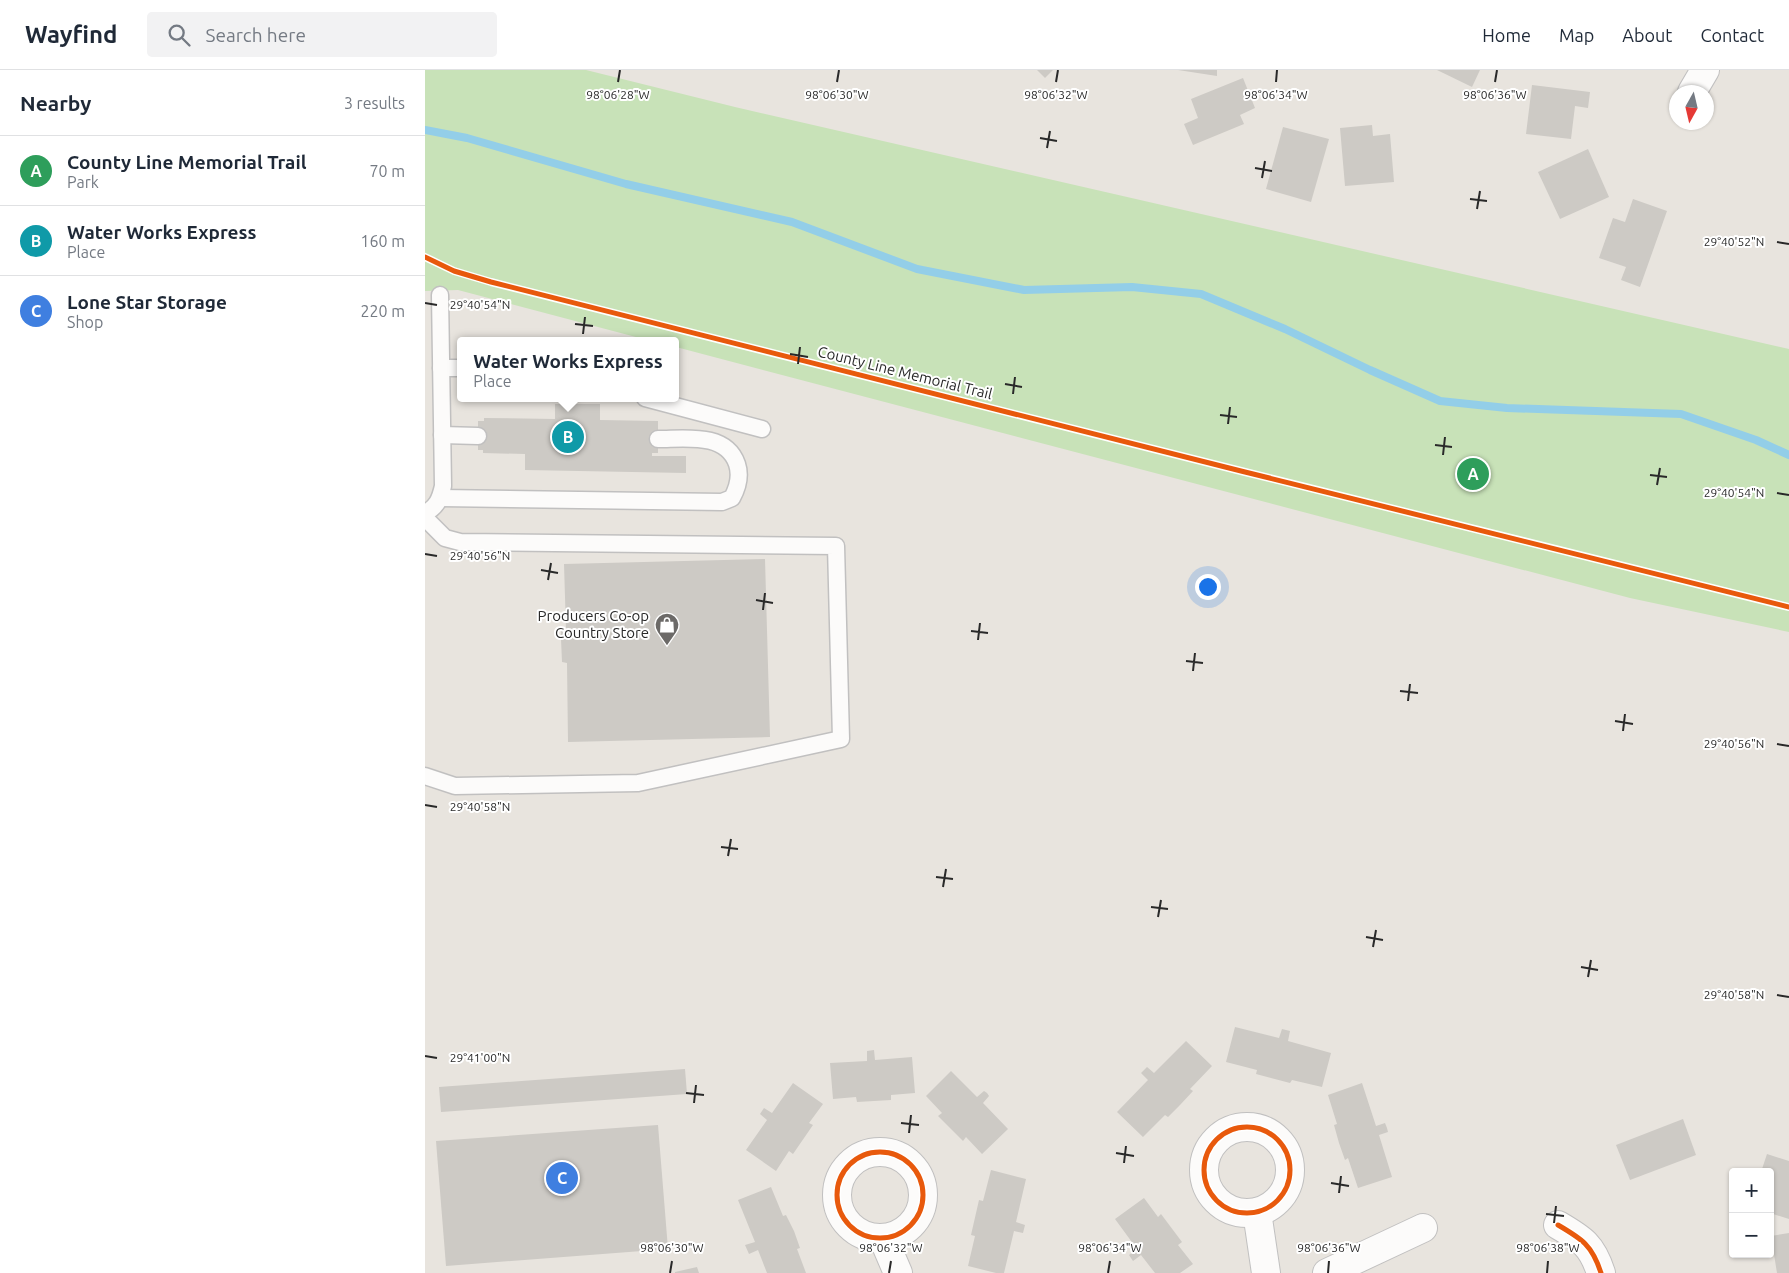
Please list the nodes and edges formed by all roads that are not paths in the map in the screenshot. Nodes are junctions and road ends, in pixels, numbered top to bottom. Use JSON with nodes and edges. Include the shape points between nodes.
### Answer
{"nodes":[{"id":1,"x":1705,"y":70,"type":"edge"},
{"id":2,"x":1696,"y":85,"type":"edge"},
{"id":3,"x":440,"y":295,"type":"dead end"},
{"id":4,"x":441,"y":368,"type":"junction"},
{"id":5,"x":457,"y":368,"type":"edge"},
{"id":6,"x":660,"y":402,"type":"edge"},
{"id":7,"x":762,"y":429,"type":"dead end"},
{"id":8,"x":442,"y":435,"type":"junction"},
{"id":9,"x":478,"y":436,"type":"dead end"},
{"id":10,"x":658,"y":439,"type":"dead end"},
{"id":11,"x":441,"y":498,"type":"junction"},
{"id":12,"x":425,"y":513,"type":"edge"},
{"id":13,"x":425,"y":518,"type":"edge"},
{"id":14,"x":425,"y":776,"type":"edge"},
{"id":15,"x":1257,"y":1212,"type":"dead end"},
{"id":16,"x":1557,"y":1225,"type":"dead end"},
{"id":17,"x":1423,"y":1228,"type":"dead end"},
{"id":18,"x":883,"y":1238,"type":"dead end"},
{"id":19,"x":898,"y":1273,"type":"edge"},
{"id":20,"x":1267,"y":1273,"type":"edge"},
{"id":21,"x":1327,"y":1273,"type":"edge"},
{"id":22,"x":1601,"y":1273,"type":"edge"}],
"edges":[{"from":1,"to":2,"type":"street"},
{"from":3,"to":4,"type":"lane"},
{"from":4,"to":5,"type":"lane"},
{"from":4,"to":8,"type":"lane"},
{"from":6,"to":7,"type":"lane"},
{"from":8,"to":9,"type":"lane"},
{"from":8,"to":11,"type":"lane"},
{"from":10,"to":11,"type":"lane","via":[[699,439],[726,447],[738,468],[738,482],[732,498],[722,502]]},
{"from":11,"to":12,"type":"lane"},
{"from":13,"to":14,"type":"lane","via":[[445,538],[460,542],[836,546],[841,739],[638,783],[455,786]]},
{"from":15,"to":20,"type":"street"},
{"from":16,"to":22,"type":"street","via":[[1589,1246]]},
{"from":17,"to":21,"type":"street"},
{"from":18,"to":19,"type":"street"}]}
